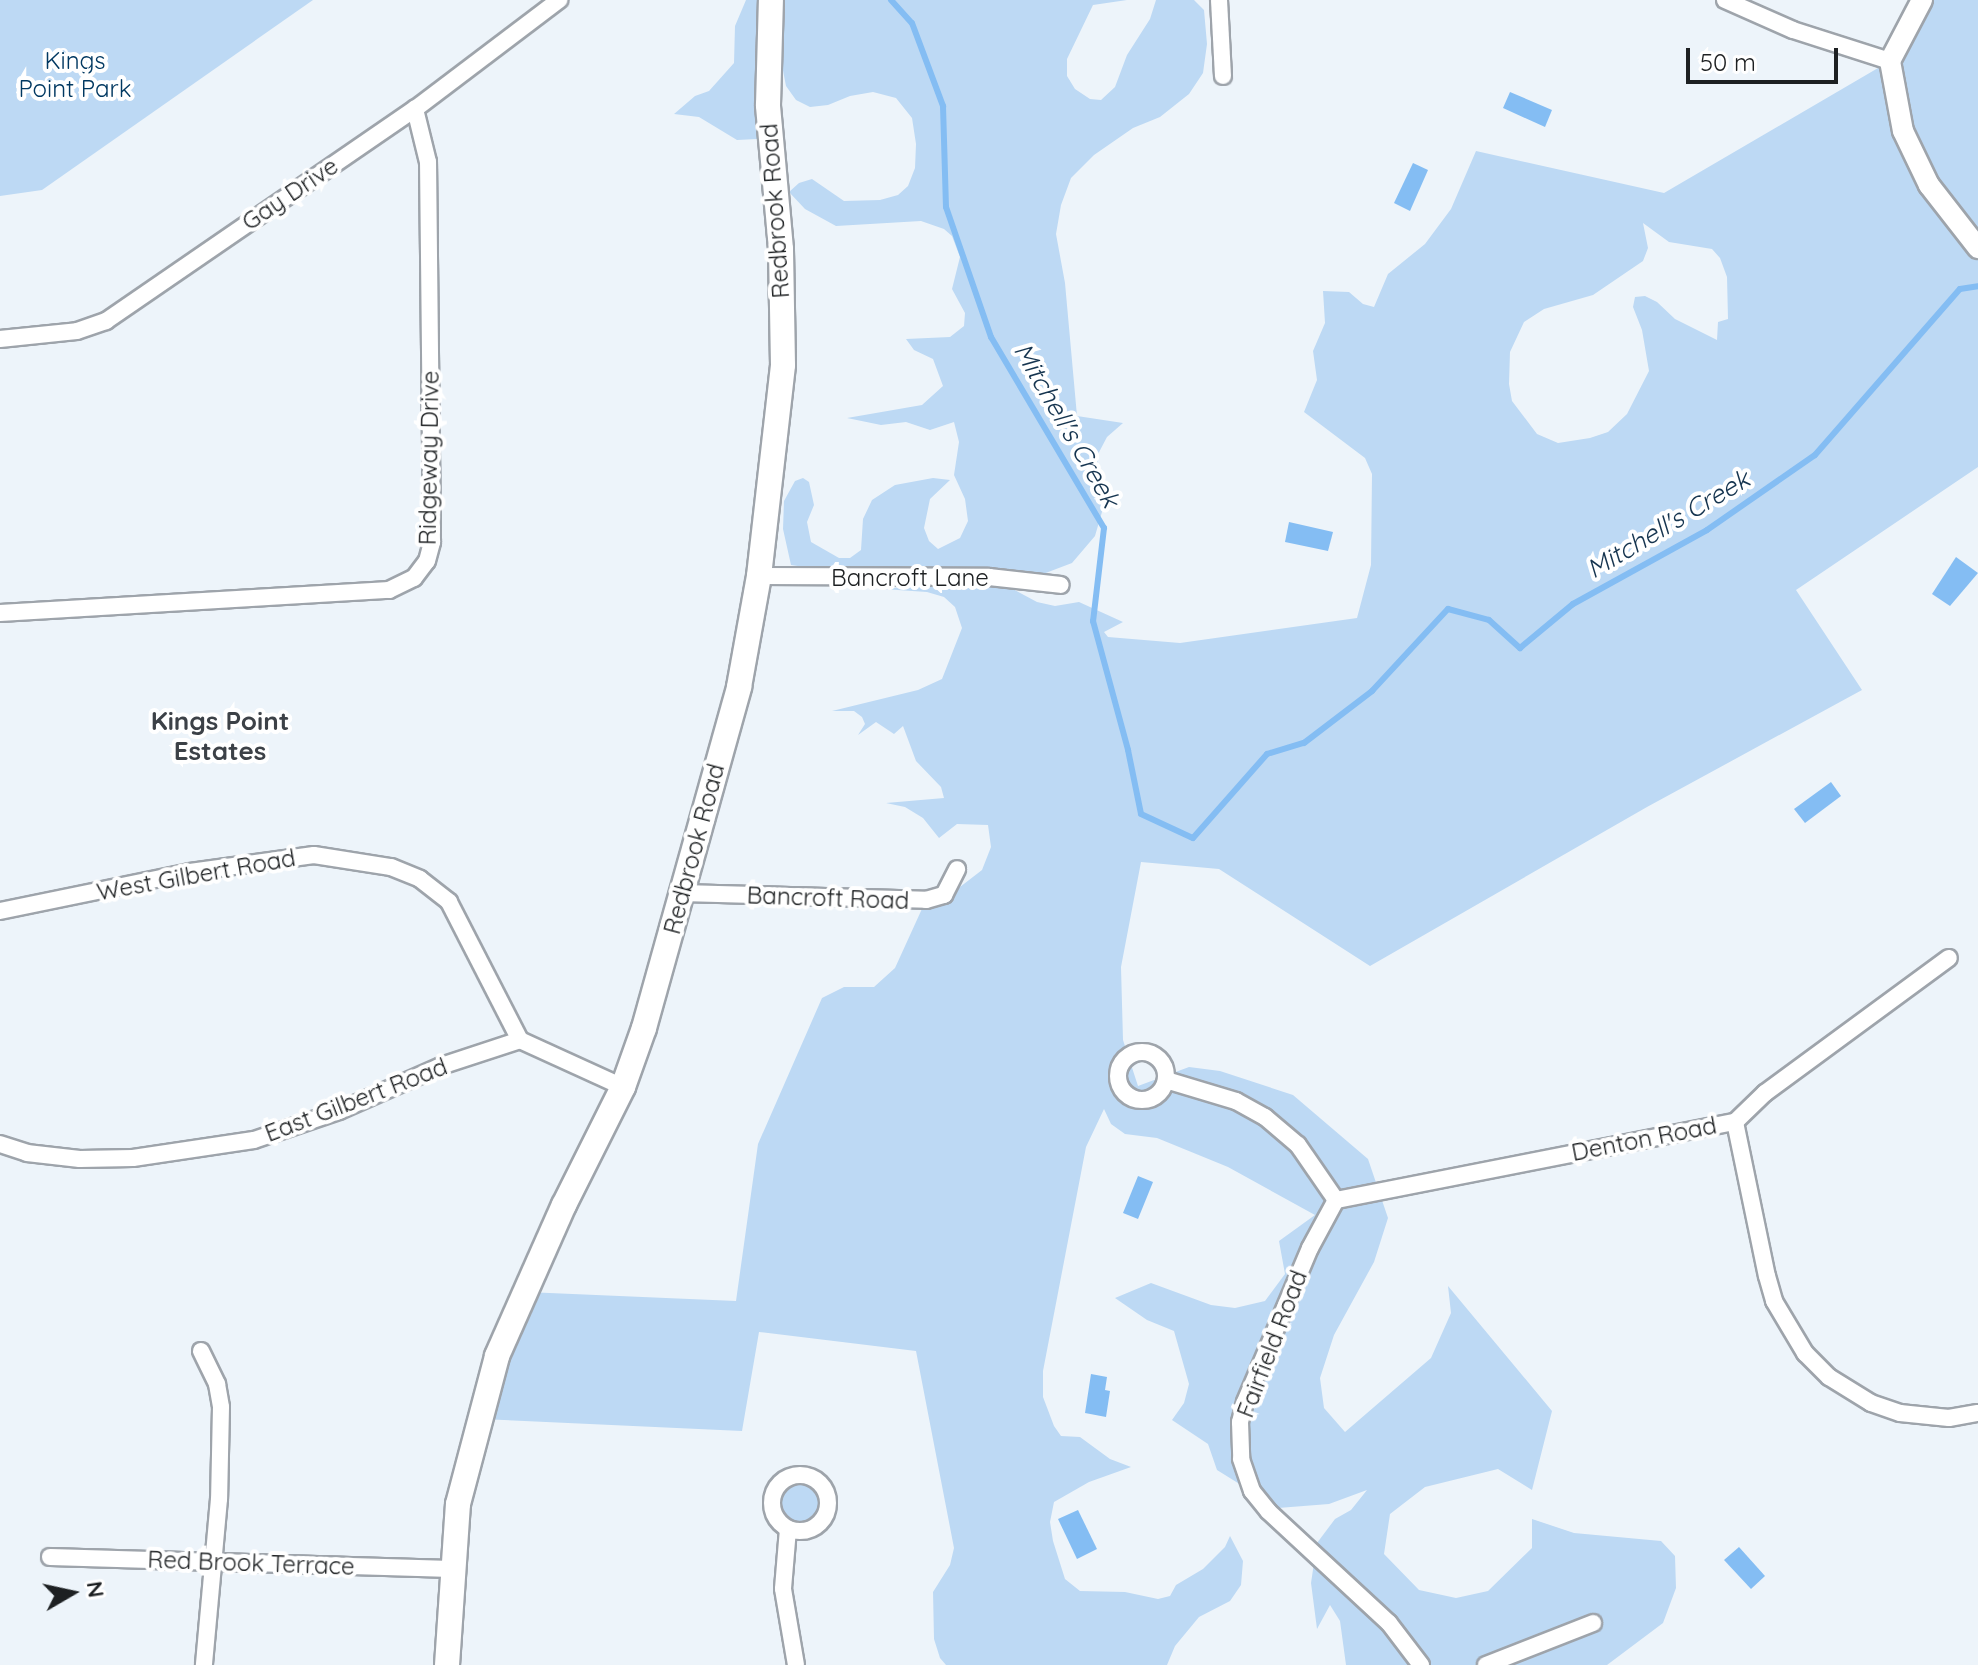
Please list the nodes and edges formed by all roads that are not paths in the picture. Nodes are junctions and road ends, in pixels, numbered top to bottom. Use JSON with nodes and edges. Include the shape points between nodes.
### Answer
{"nodes":[{"id":1,"x":559,"y":0,"type":"edge"},
{"id":2,"x":771,"y":0,"type":"edge"},
{"id":3,"x":1219,"y":0,"type":"edge"},
{"id":4,"x":1725,"y":0,"type":"edge"},
{"id":5,"x":1922,"y":0,"type":"edge"},
{"id":6,"x":1890,"y":61,"type":"junction"},
{"id":7,"x":1223,"y":76,"type":"dead end"},
{"id":8,"x":415,"y":109,"type":"junction"},
{"id":9,"x":1978,"y":248,"type":"edge"},
{"id":10,"x":0,"y":339,"type":"edge"},
{"id":11,"x":759,"y":576,"type":"junction"},
{"id":12,"x":1061,"y":585,"type":"dead end"},
{"id":13,"x":0,"y":613,"type":"edge"},
{"id":14,"x":957,"y":869,"type":"dead end"},
{"id":15,"x":682,"y":893,"type":"junction"},
{"id":16,"x":0,"y":911,"type":"edge"},
{"id":17,"x":1949,"y":958,"type":"dead end"},
{"id":18,"x":520,"y":1040,"type":"junction"},
{"id":19,"x":1166,"y":1080,"type":"dead end"},
{"id":20,"x":623,"y":1087,"type":"junction"},
{"id":21,"x":1735,"y":1122,"type":"junction"},
{"id":22,"x":0,"y":1144,"type":"edge"},
{"id":23,"x":1336,"y":1200,"type":"junction"},
{"id":24,"x":201,"y":1351,"type":"dead end"},
{"id":25,"x":1978,"y":1413,"type":"edge"},
{"id":26,"x":788,"y":1529,"type":"dead end"},
{"id":27,"x":50,"y":1557,"type":"dead end"},
{"id":28,"x":213,"y":1562,"type":"junction"},
{"id":29,"x":452,"y":1569,"type":"junction"},
{"id":30,"x":1593,"y":1623,"type":"dead end"},
{"id":31,"x":204,"y":1665,"type":"edge"},
{"id":32,"x":447,"y":1665,"type":"edge"},
{"id":33,"x":796,"y":1665,"type":"edge"},
{"id":34,"x":1421,"y":1665,"type":"edge"},
{"id":35,"x":1486,"y":1665,"type":"edge"}],
"edges":[{"from":1,"to":8,"type":"street","name":"Gay Drive"},
{"from":2,"to":11,"type":"main road","name":"Redbrook Road","via":[[768,105],[781,249],[783,365]]},
{"from":3,"to":7,"type":"street"},
{"from":4,"to":6,"type":"street","via":[[1793,30]]},
{"from":5,"to":6,"type":"street"},
{"from":6,"to":9,"type":"street","via":[[1903,131],[1929,185]]},
{"from":8,"to":10,"type":"street","name":"Gay Drive","via":[[106,321],[77,331]]},
{"from":8,"to":13,"type":"street","name":"Ridgeway Drive","via":[[428,162],[432,542],[427,561],[414,578],[389,590]]},
{"from":11,"to":12,"type":"street","name":"Bancroft Lane","via":[[989,577]]},
{"from":11,"to":15,"type":"main road","name":"Redbrook Road","via":[[739,687]]},
{"from":14,"to":15,"type":"street","name":"Bancroft Road","via":[[944,895],[926,900]]},
{"from":15,"to":20,"type":"main road","name":"Redbrook Road"},
{"from":16,"to":18,"type":"street","name":"West Gilbert Road","via":[[190,872],[301,856],[391,867],[420,879],[449,902]]},
{"from":17,"to":21,"type":"street","name":"Denton Road","via":[[1765,1093]]},
{"from":18,"to":20,"type":"street"},
{"from":18,"to":22,"type":"street","name":"East Gilbert Road","via":[[254,1140],[133,1158],[80,1159]]},
{"from":19,"to":23,"type":"street","via":[[1236,1101],[1265,1117],[1298,1145]]},
{"from":20,"to":29,"type":"main road","name":"Redbrook Road","via":[[497,1356],[462,1485]]},
{"from":21,"to":23,"type":"street","name":"Denton Road"},
{"from":21,"to":25,"type":"street","via":[[1774,1301],[1805,1353],[1829,1377],[1871,1403],[1900,1413],[1949,1418]]},
{"from":23,"to":34,"type":"street","name":"Fairfield Road","via":[[1245,1402],[1241,1459],[1252,1491],[1268,1511],[1389,1623]]},
{"from":24,"to":28,"type":"street","via":[[220,1395]]},
{"from":26,"to":33,"type":"street","via":[[783,1589]]},
{"from":27,"to":28,"type":"street","name":"Red Brook Terrace"},
{"from":28,"to":29,"type":"street","name":"Red Brook Terrace"},
{"from":28,"to":31,"type":"street"},
{"from":29,"to":32,"type":"main road","name":"Redbrook Road"},
{"from":30,"to":35,"type":"street"}]}
